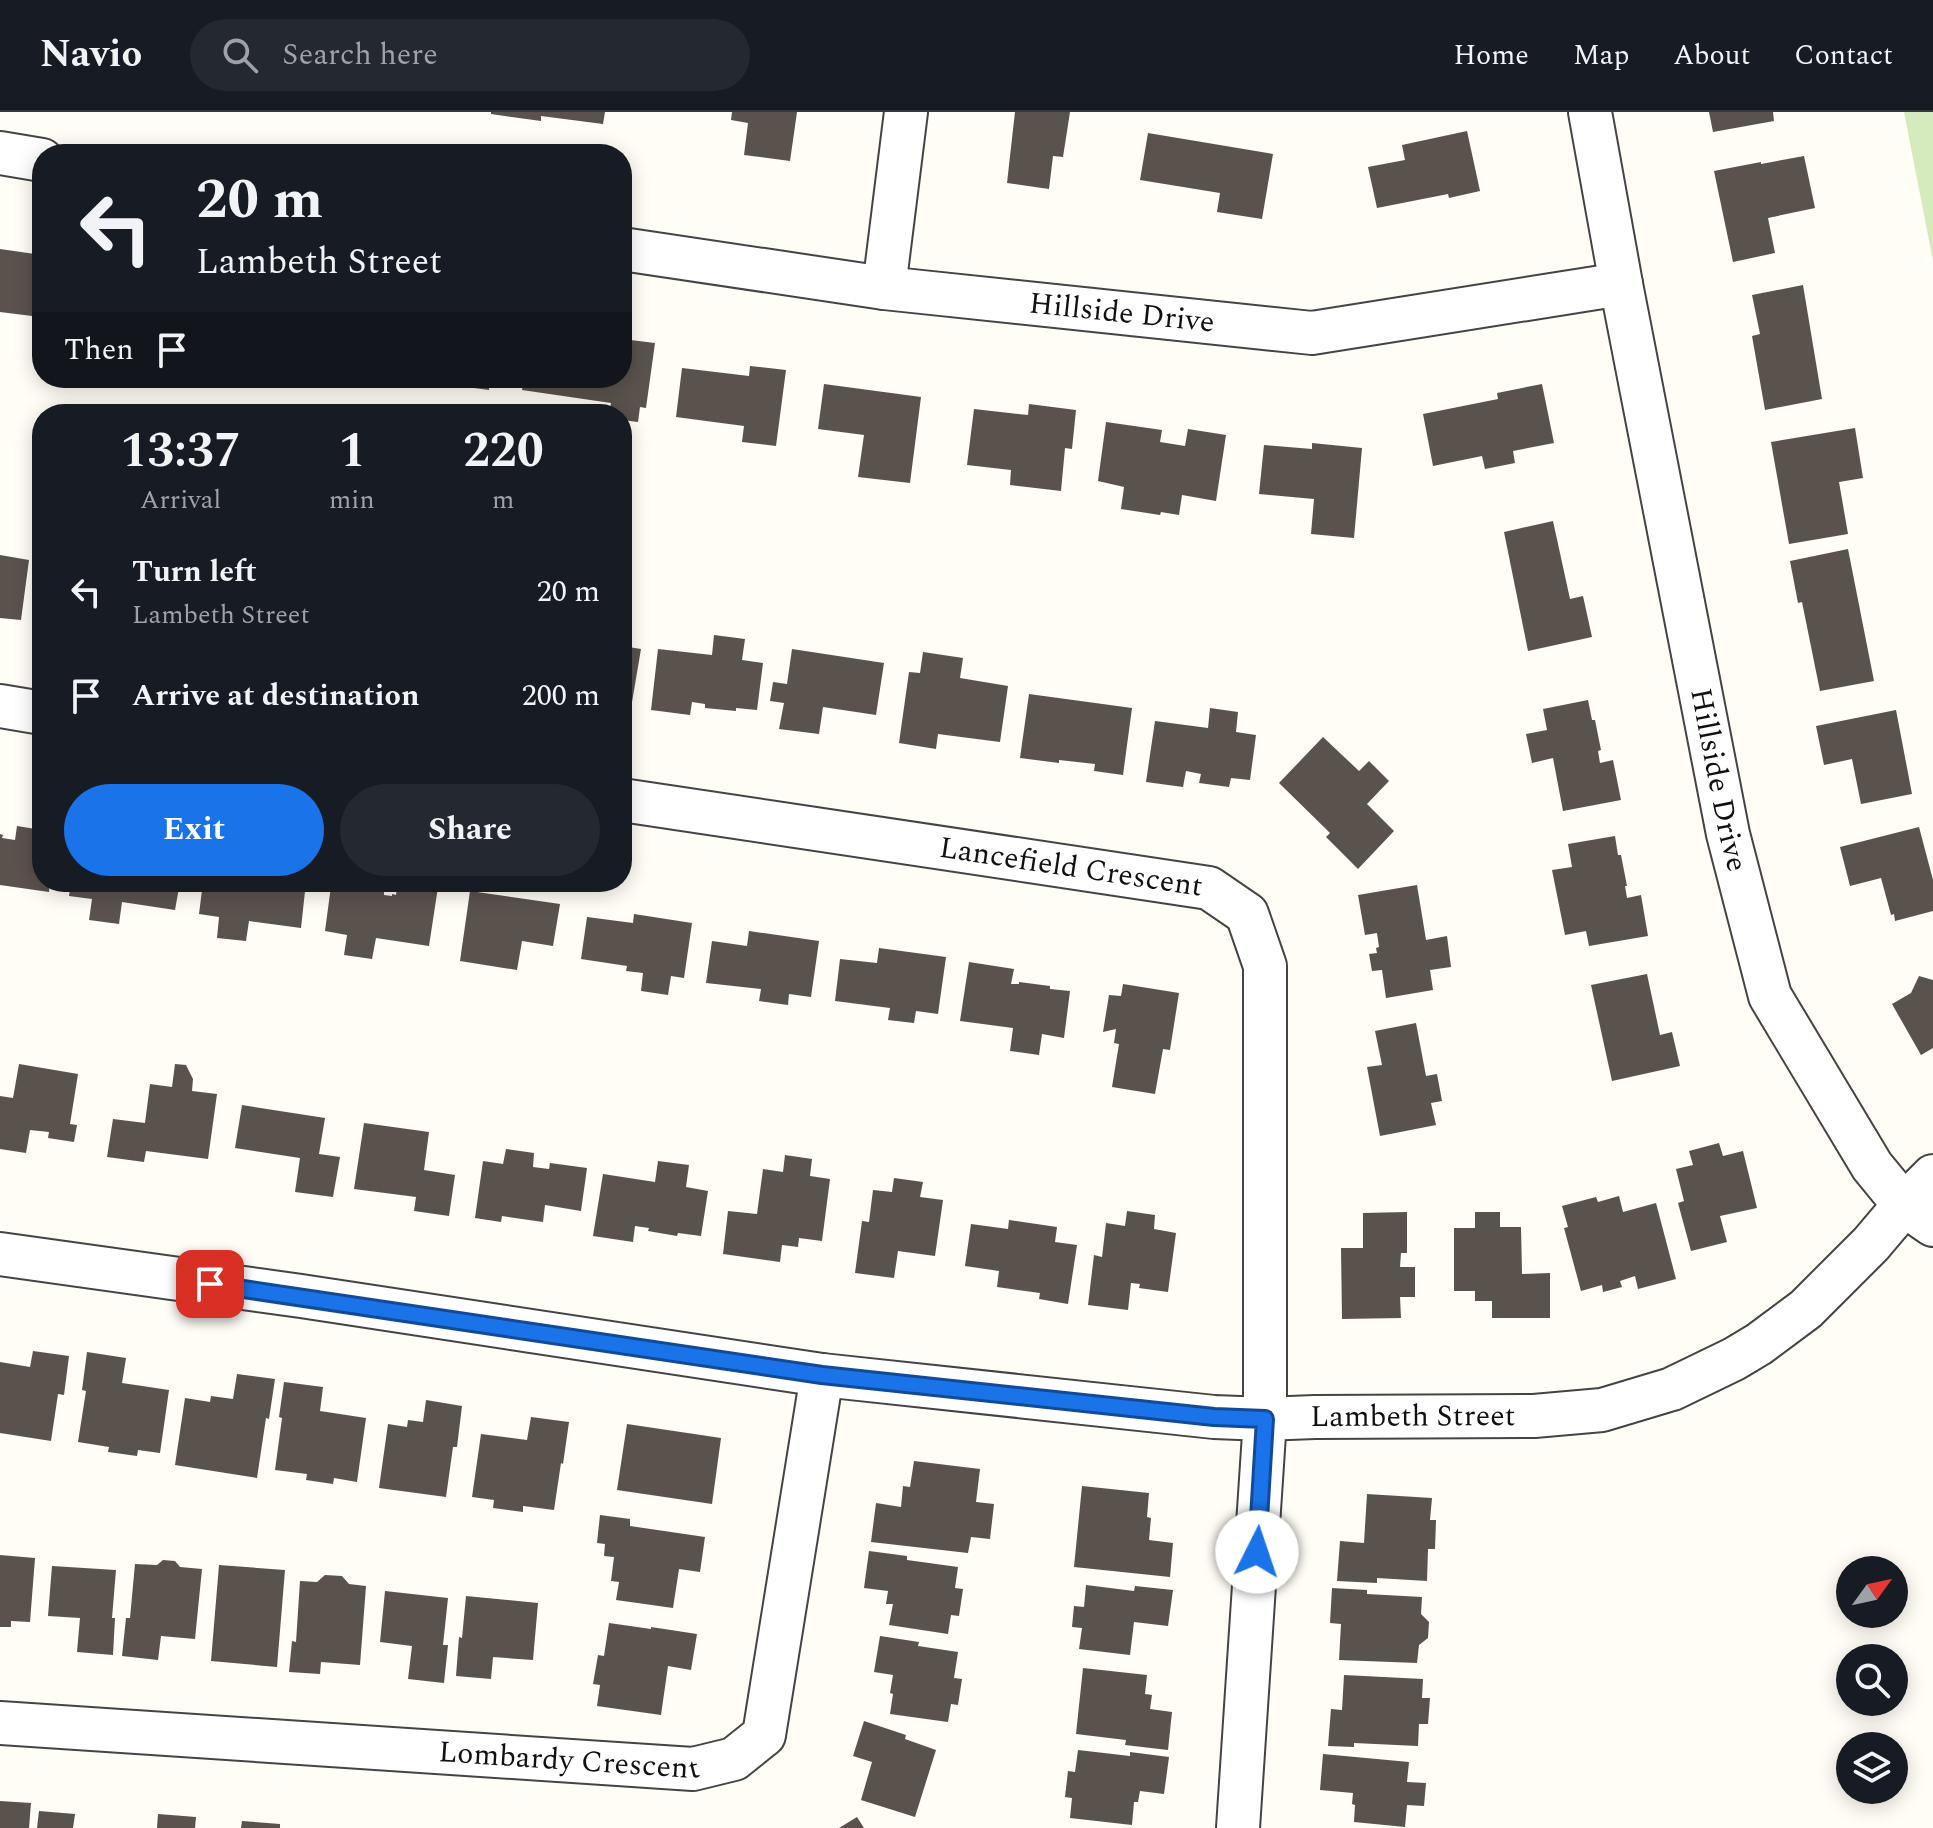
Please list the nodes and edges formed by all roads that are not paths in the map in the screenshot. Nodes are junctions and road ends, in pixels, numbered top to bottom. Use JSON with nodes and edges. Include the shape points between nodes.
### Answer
{"nodes":[{"id":1,"x":906,"y":112,"type":"edge"},
{"id":2,"x":1590,"y":112,"type":"edge"},
{"id":3,"x":0,"y":153,"type":"edge"},
{"id":4,"x":32,"y":158,"type":"edge"},
{"id":5,"x":632,"y":250,"type":"edge"},
{"id":6,"x":1621,"y":284,"type":"junction"},
{"id":7,"x":884,"y":288,"type":"junction"},
{"id":8,"x":0,"y":706,"type":"edge"},
{"id":9,"x":32,"y":711,"type":"edge"},
{"id":10,"x":632,"y":801,"type":"edge"},
{"id":11,"x":1933,"y":1176,"type":"edge"},
{"id":12,"x":1918,"y":1215,"type":"edge"},
{"id":13,"x":0,"y":1254,"type":"edge"},
{"id":14,"x":822,"y":1375,"type":"junction"},
{"id":15,"x":1265,"y":1419,"type":"junction"},
{"id":16,"x":0,"y":1723,"type":"edge"},
{"id":17,"x":1238,"y":1828,"type":"edge"}],
"edges":[{"from":1,"to":7,"type":"street"},
{"from":2,"to":6,"type":"street","name":"Hillside Drive"},
{"from":3,"to":4,"type":"street"},
{"from":5,"to":7,"type":"street","name":"Hillside Drive"},
{"from":6,"to":7,"type":"street","name":"Hillside Drive","via":[[1312,333]]},
{"from":6,"to":12,"type":"street","name":"Hillside Drive","via":[[1728,834],[1770,996],[1872,1166]]},
{"from":8,"to":9,"type":"street"},
{"from":10,"to":15,"type":"street","name":"Lancefield Crescent","via":[[1209,888],[1247,914],[1265,966]]},
{"from":11,"to":12,"type":"street","name":"Lambeth Street"},
{"from":12,"to":15,"type":"street","name":"Lambeth Street","via":[[1871,1244],[1806,1309],[1759,1344],[1672,1389],[1602,1410],[1534,1416]]},
{"from":13,"to":14,"type":"street","name":"Lambeth Street"},
{"from":14,"to":15,"type":"street","name":"Lambeth Street"},
{"from":14,"to":16,"type":"street","name":"Lombardy Crescent","via":[[764,1735],[734,1759],[693,1769]]},
{"from":15,"to":17,"type":"street","name":"Lancefield Crescent"}]}
